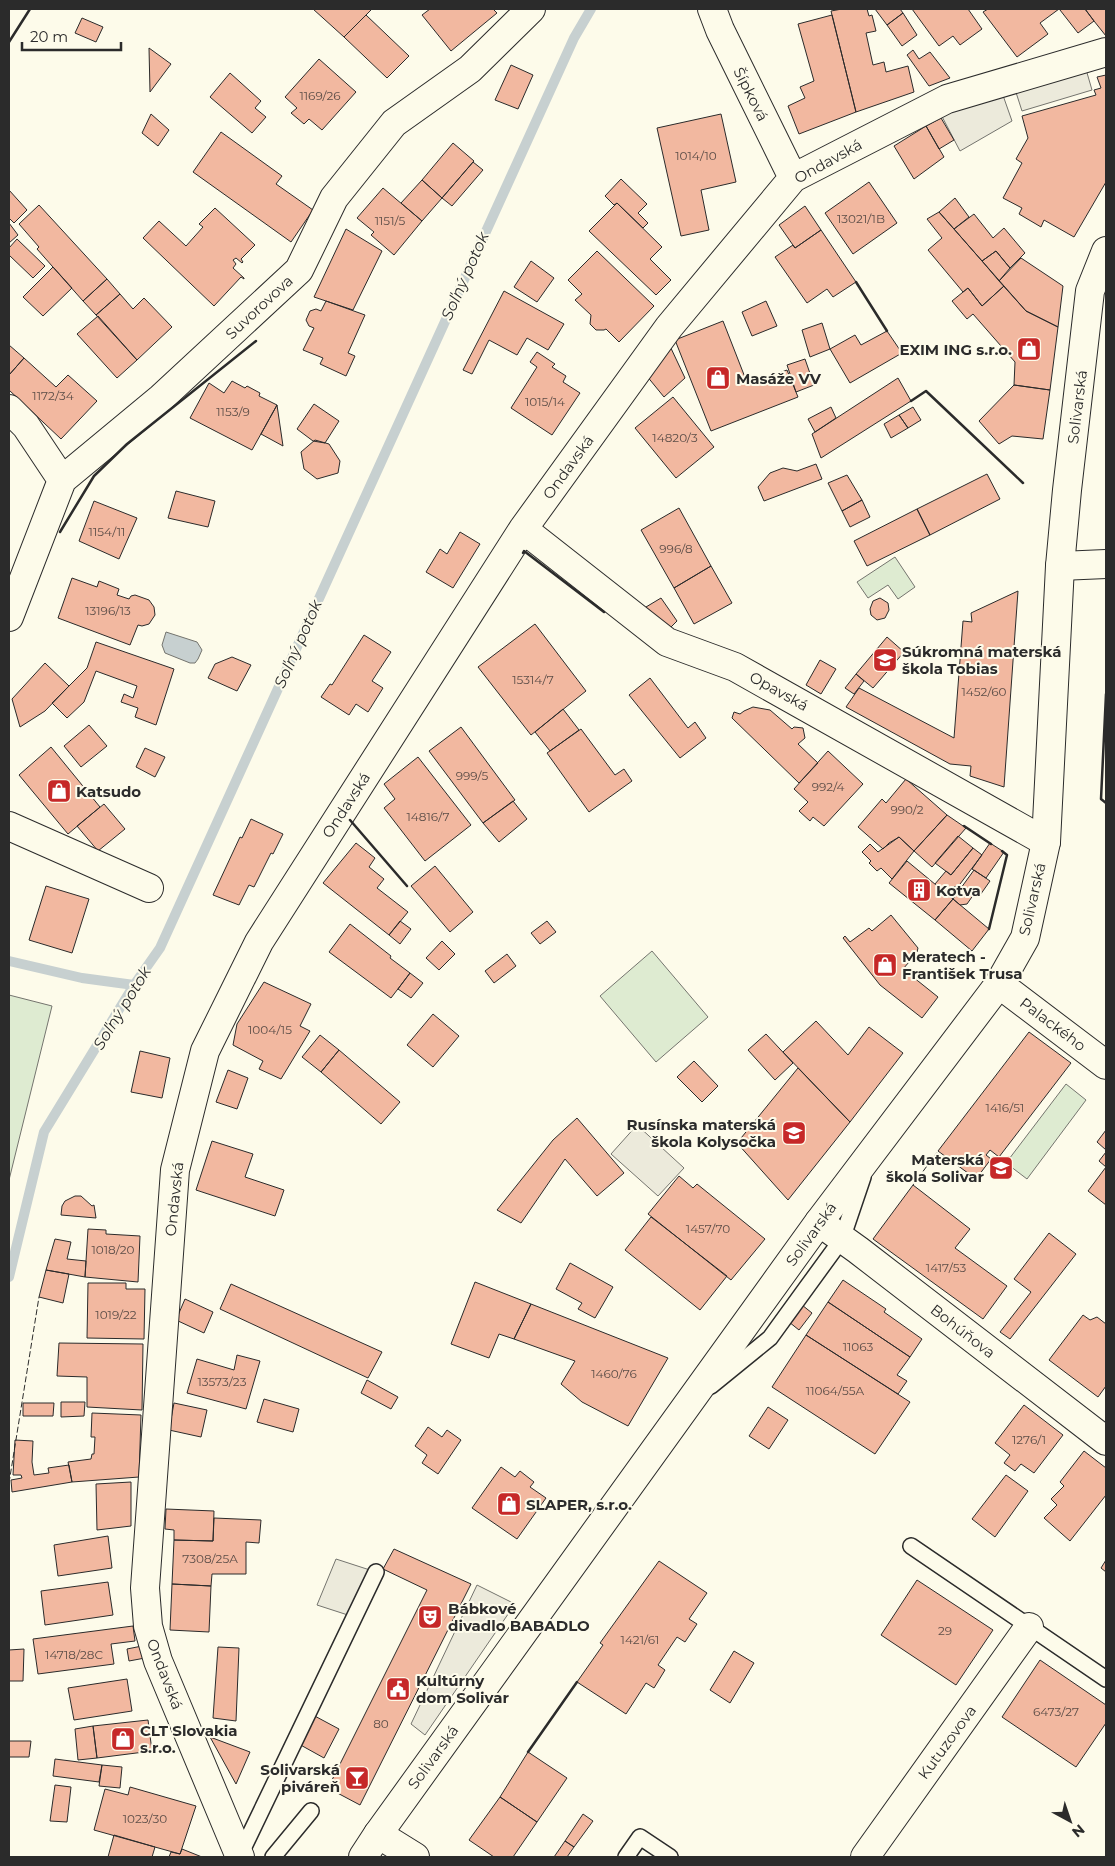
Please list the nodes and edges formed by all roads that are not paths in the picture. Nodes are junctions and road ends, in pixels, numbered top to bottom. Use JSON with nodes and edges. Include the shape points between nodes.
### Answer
{"nodes":[{"id":1,"x":531,"y":9,"type":"edge"},
{"id":2,"x":712,"y":9,"type":"edge"},
{"id":3,"x":1106,"y":52,"type":"edge"},
{"id":4,"x":793,"y":178,"type":"junction"},
{"id":5,"x":1106,"y":250,"type":"edge"},
{"id":6,"x":9,"y":409,"type":"edge"},
{"id":7,"x":62,"y":480,"type":"junction"},
{"id":8,"x":523,"y":529,"type":"junction"},
{"id":9,"x":1106,"y":564,"type":"edge"},
{"id":10,"x":1060,"y":566,"type":"junction"},
{"id":11,"x":9,"y":617,"type":"edge"},
{"id":12,"x":9,"y":826,"type":"edge"},
{"id":13,"x":1046,"y":842,"type":"junction"},
{"id":14,"x":149,"y":888,"type":"dead end"},
{"id":15,"x":999,"y":984,"type":"junction"},
{"id":16,"x":1106,"y":1065,"type":"edge"},
{"id":17,"x":870,"y":1156,"type":"junction"},
{"id":18,"x":819,"y":1222,"type":"junction"},
{"id":19,"x":842,"y":1238,"type":"junction"},
{"id":20,"x":685,"y":1408,"type":"junction"},
{"id":21,"x":1106,"y":1441,"type":"edge"},
{"id":22,"x":911,"y":1546,"type":"dead end"},
{"id":23,"x":376,"y":1572,"type":"dead end"},
{"id":24,"x":1029,"y":1627,"type":"junction"},
{"id":25,"x":1106,"y":1678,"type":"edge"},
{"id":26,"x":310,"y":1811,"type":"dead end"},
{"id":27,"x":378,"y":1834,"type":"junction"},
{"id":28,"x":240,"y":1856,"type":"edge"},
{"id":29,"x":274,"y":1857,"type":"edge"},
{"id":30,"x":364,"y":1857,"type":"edge"},
{"id":31,"x":415,"y":1857,"type":"edge"},
{"id":32,"x":626,"y":1857,"type":"edge"},
{"id":33,"x":670,"y":1857,"type":"edge"},
{"id":34,"x":865,"y":1857,"type":"edge"}],
"edges":[{"from":1,"to":7,"type":"street","name":"Suvorovova","via":[[470,69],[394,123],[334,198],[299,270],[161,398]]},
{"from":2,"to":4,"type":"street","name":"Šípková"},
{"from":3,"to":4,"type":"street","name":"Ondavská","via":[[947,99]]},
{"from":4,"to":8,"type":"street","name":"Ondavská","via":[[668,327]]},
{"from":5,"to":10,"type":"street","name":"Solivarská","via":[[1090,291]]},
{"from":6,"to":7,"type":"street","via":[[26,426]]},
{"from":7,"to":11,"type":"street","name":"Suvorovova"},
{"from":8,"to":13,"type":"street","name":"Opavská","via":[[667,642],[735,667]]},
{"from":8,"to":28,"type":"street","name":"Ondavská","via":[[259,942],[205,1052],[175,1170],[145,1588],[148,1626],[158,1661]]},
{"from":9,"to":10,"type":"street"},
{"from":10,"to":13,"type":"street","name":"Solivarská"},
{"from":12,"to":14,"type":"street"},
{"from":13,"to":15,"type":"street","name":"Solivarská","via":[[1025,938]]},
{"from":15,"to":16,"type":"street","name":"Palackého"},
{"from":15,"to":17,"type":"street","name":"Solivarská"},
{"from":17,"to":18,"type":"street","name":"Solivarská"},
{"from":17,"to":19,"type":"lane"},
{"from":18,"to":19,"type":"street","name":"Bohúňova"},
{"from":18,"to":20,"type":"street","name":"Solivarská"},
{"from":19,"to":20,"type":"lane","via":[[770,1338]]},
{"from":19,"to":21,"type":"street","name":"Bohúňova"},
{"from":20,"to":27,"type":"street","name":"Solivarská"},
{"from":22,"to":24,"type":"lane"},
{"from":23,"to":28,"type":"lane","name":"Ondavská"},
{"from":24,"to":25,"type":"lane"},
{"from":24,"to":34,"type":"street","name":"Kutuzovova"},
{"from":26,"to":29,"type":"lane"},
{"from":27,"to":30,"type":"street","name":"Solivarská"},
{"from":27,"to":31,"type":"street"},
{"from":32,"to":33,"type":"lane","via":[[640,1837]]}]}
